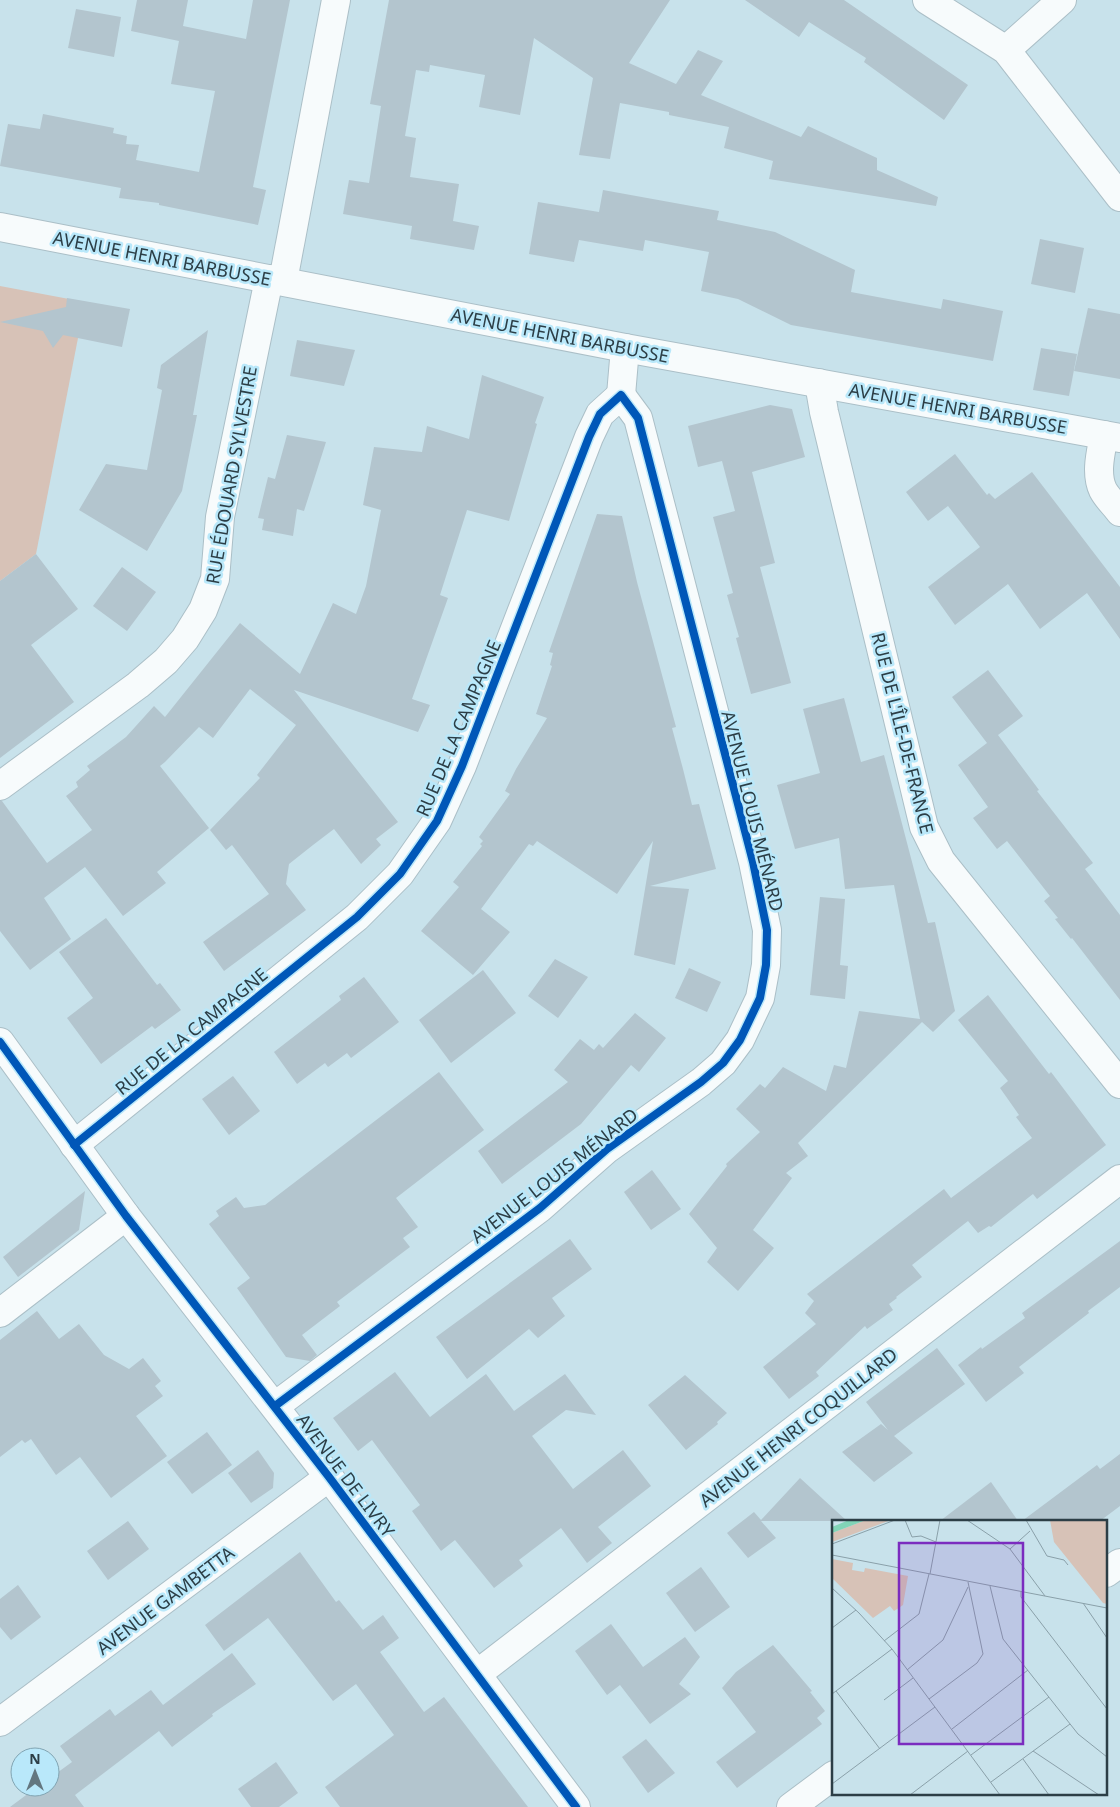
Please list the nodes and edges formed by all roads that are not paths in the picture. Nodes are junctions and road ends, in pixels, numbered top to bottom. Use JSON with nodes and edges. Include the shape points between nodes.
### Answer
{"nodes":[{"id":1,"x":336,"y":0,"type":"edge"},
{"id":2,"x":927,"y":0,"type":"edge"},
{"id":3,"x":1062,"y":0,"type":"edge"},
{"id":4,"x":1006,"y":50,"type":"junction"},
{"id":5,"x":1120,"y":197,"type":"edge"},
{"id":6,"x":0,"y":227,"type":"edge"},
{"id":7,"x":276,"y":280,"type":"junction"},
{"id":8,"x":625,"y":348,"type":"junction"},
{"id":9,"x":819,"y":383,"type":"junction"},
{"id":10,"x":621,"y":395,"type":"junction"},
{"id":11,"x":1112,"y":437,"type":"edge"},
{"id":12,"x":1120,"y":512,"type":"edge"},
{"id":13,"x":0,"y":786,"type":"edge"},
{"id":14,"x":0,"y":1042,"type":"edge"},
{"id":15,"x":1120,"y":1084,"type":"edge"},
{"id":16,"x":74,"y":1145,"type":"junction"},
{"id":17,"x":1120,"y":1179,"type":"edge"},
{"id":18,"x":126,"y":1216,"type":"junction"},
{"id":19,"x":0,"y":1313,"type":"edge"},
{"id":20,"x":275,"y":1406,"type":"junction"},
{"id":21,"x":329,"y":1477,"type":"junction"},
{"id":22,"x":1120,"y":1562,"type":"edge"},
{"id":23,"x":1108,"y":1571,"type":"edge"},
{"id":24,"x":477,"y":1674,"type":"junction"},
{"id":25,"x":0,"y":1722,"type":"edge"},
{"id":26,"x":832,"y":1776,"type":"edge"},
{"id":27,"x":576,"y":1807,"type":"edge"},
{"id":28,"x":791,"y":1807,"type":"edge"}],
"edges":[{"from":1,"to":7,"type":"street","name":"RUE ÉDOUARD SYLVESTRE"},
{"from":2,"to":4,"type":"street"},
{"from":3,"to":4,"type":"street"},
{"from":4,"to":5,"type":"street"},
{"from":6,"to":7,"type":"street","name":"AVENUE HENRI BARBUSSE"},
{"from":7,"to":8,"type":"street","name":"AVENUE HENRI BARBUSSE"},
{"from":7,"to":13,"type":"street","name":"RUE ÉDOUARD SYLVESTRE","via":[[220,516],[215,579],[203,610],[166,660],[138,685]]},
{"from":8,"to":9,"type":"street","name":"AVENUE HENRI BARBUSSE"},
{"from":8,"to":10,"type":"street"},
{"from":9,"to":11,"type":"street","name":"AVENUE HENRI BARBUSSE"},
{"from":9,"to":15,"type":"street","name":"RUE DE L'ÎLE-DE-FRANCE","via":[[924,827],[941,861]]},
{"from":10,"to":16,"type":"street","name":"RUE DE LA CAMPAGNE","via":[[600,414],[589,437],[462,766],[437,820],[400,874],[357,917]]},
{"from":10,"to":20,"type":"street","name":"AVENUE LOUIS MÉNARD","via":[[638,418],[752,862],[767,930],[760,998],[740,1040],[723,1063],[702,1082],[607,1149],[540,1208]]},
{"from":11,"to":12,"type":"street","via":[[1100,460],[1099,476],[1103,490]]},
{"from":14,"to":16,"type":"street","name":"AVENUE DE LIVRY"},
{"from":16,"to":18,"type":"street","name":"AVENUE DE LIVRY"},
{"from":17,"to":24,"type":"street","name":"AVENUE HENRI COQUILLARD"},
{"from":18,"to":19,"type":"street"},
{"from":18,"to":20,"type":"street","name":"AVENUE DE LIVRY"},
{"from":20,"to":21,"type":"street","name":"AVENUE DE LIVRY"},
{"from":21,"to":24,"type":"street","name":"AVENUE DE LIVRY"},
{"from":21,"to":25,"type":"street","name":"AVENUE GAMBETTA"},
{"from":22,"to":23,"type":"street"},
{"from":24,"to":27,"type":"street","name":"AVENUE DE LIVRY"},
{"from":26,"to":28,"type":"street"}]}
